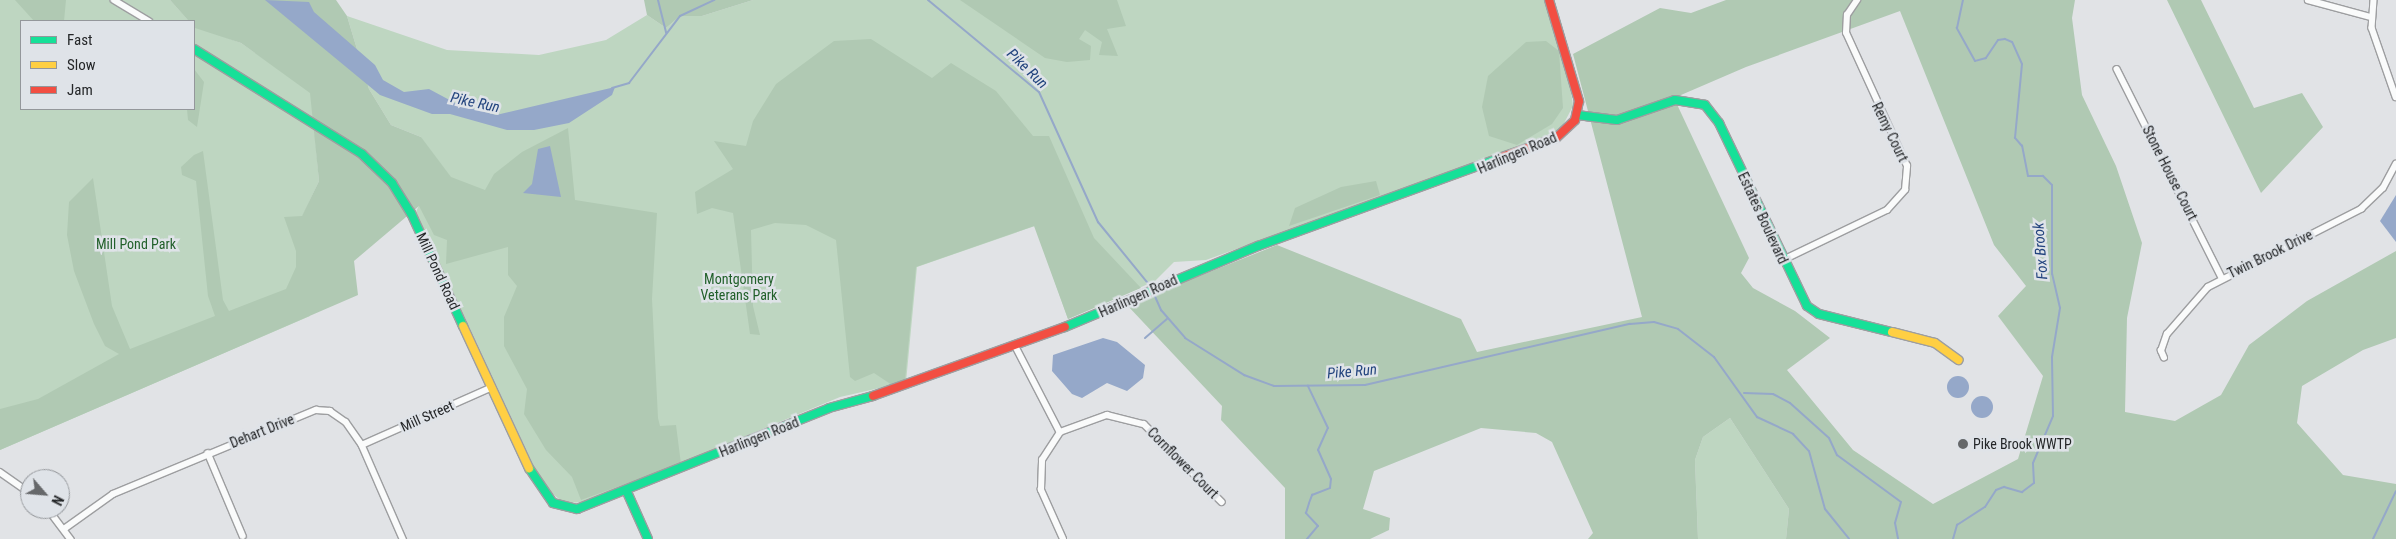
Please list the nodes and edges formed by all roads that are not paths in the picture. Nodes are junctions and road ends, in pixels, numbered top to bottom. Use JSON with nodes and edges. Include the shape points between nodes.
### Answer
{"nodes":[{"id":1,"x":114,"y":0,"type":"edge"},
{"id":2,"x":1549,"y":0,"type":"edge"},
{"id":3,"x":1857,"y":0,"type":"edge"},
{"id":4,"x":2308,"y":0,"type":"edge"},
{"id":5,"x":2374,"y":0,"type":"edge"},
{"id":6,"x":2371,"y":17,"type":"junction"},
{"id":7,"x":147,"y":20,"type":"edge"},
{"id":8,"x":195,"y":50,"type":"edge"},
{"id":9,"x":2117,"y":68,"type":"dead end"},
{"id":10,"x":2396,"y":97,"type":"edge"},
{"id":11,"x":1577,"y":115,"type":"junction"},
{"id":12,"x":2396,"y":164,"type":"edge"},
{"id":13,"x":1783,"y":260,"type":"junction"},
{"id":14,"x":2222,"y":278,"type":"junction"},
{"id":15,"x":1016,"y":346,"type":"junction"},
{"id":16,"x":2164,"y":358,"type":"dead end"},
{"id":17,"x":1958,"y":360,"type":"dead end"},
{"id":18,"x":492,"y":387,"type":"junction"},
{"id":19,"x":1060,"y":432,"type":"junction"},
{"id":20,"x":362,"y":445,"type":"junction"},
{"id":21,"x":208,"y":453,"type":"junction"},
{"id":22,"x":0,"y":472,"type":"edge"},
{"id":23,"x":20,"y":486,"type":"edge"},
{"id":24,"x":627,"y":492,"type":"junction"},
{"id":25,"x":1222,"y":502,"type":"dead end"},
{"id":26,"x":56,"y":519,"type":"edge"},
{"id":27,"x":64,"y":530,"type":"junction"},
{"id":28,"x":243,"y":536,"type":"dead end"},
{"id":29,"x":72,"y":539,"type":"edge"},
{"id":30,"x":403,"y":539,"type":"edge"},
{"id":31,"x":648,"y":539,"type":"edge"},
{"id":32,"x":1063,"y":539,"type":"edge"}],
"edges":[{"from":1,"to":7,"type":"street"},
{"from":2,"to":11,"type":"street","via":[[1576,78]]},
{"from":3,"to":13,"type":"street","name":"Remy Court","via":[[1848,15],[1846,33],[1907,166],[1905,190],[1887,210]]},
{"from":4,"to":6,"type":"street"},
{"from":5,"to":6,"type":"street"},
{"from":6,"to":10,"type":"street","via":[[2378,56]]},
{"from":8,"to":18,"type":"street","name":"Mill Pond Road","via":[[362,154],[386,176],[411,212]]},
{"from":9,"to":14,"type":"street","name":"Stone House Court"},
{"from":11,"to":13,"type":"street","name":"Estates Boulevard","via":[[1616,120],[1675,100],[1705,105],[1719,123]]},
{"from":11,"to":15,"type":"street","name":"Harlingen Road","via":[[1562,134],[1526,151],[1285,236]]},
{"from":12,"to":14,"type":"street","name":"Twin Brook Drive","via":[[2383,188],[2361,209]]},
{"from":13,"to":17,"type":"street","name":"Estates Boulevard","via":[[1801,298],[1815,311],[1935,343]]},
{"from":14,"to":16,"type":"street","name":"Twin Brook Drive","via":[[2196,298],[2167,334],[2161,351]]},
{"from":15,"to":19,"type":"street"},
{"from":15,"to":24,"type":"street","name":"Harlingen Road","via":[[917,383],[829,408]]},
{"from":18,"to":20,"type":"street","name":"Mill Street"},
{"from":18,"to":24,"type":"street","name":"Mill Pond Road","via":[[537,486],[548,500],[577,509]]},
{"from":19,"to":25,"type":"street","name":"Cornflower Court","via":[[1107,414],[1136,419]]},
{"from":19,"to":32,"type":"street","via":[[1042,460],[1040,482]]},
{"from":20,"to":21,"type":"street","name":"Dehart Drive","via":[[335,413],[316,410]]},
{"from":20,"to":30,"type":"street","name":"Dehart Drive"},
{"from":21,"to":27,"type":"street","name":"Dehart Drive","via":[[113,494]]},
{"from":21,"to":28,"type":"street"},
{"from":22,"to":23,"type":"street"},
{"from":24,"to":31,"type":"street"},
{"from":26,"to":27,"type":"street"},
{"from":27,"to":29,"type":"street"}]}
